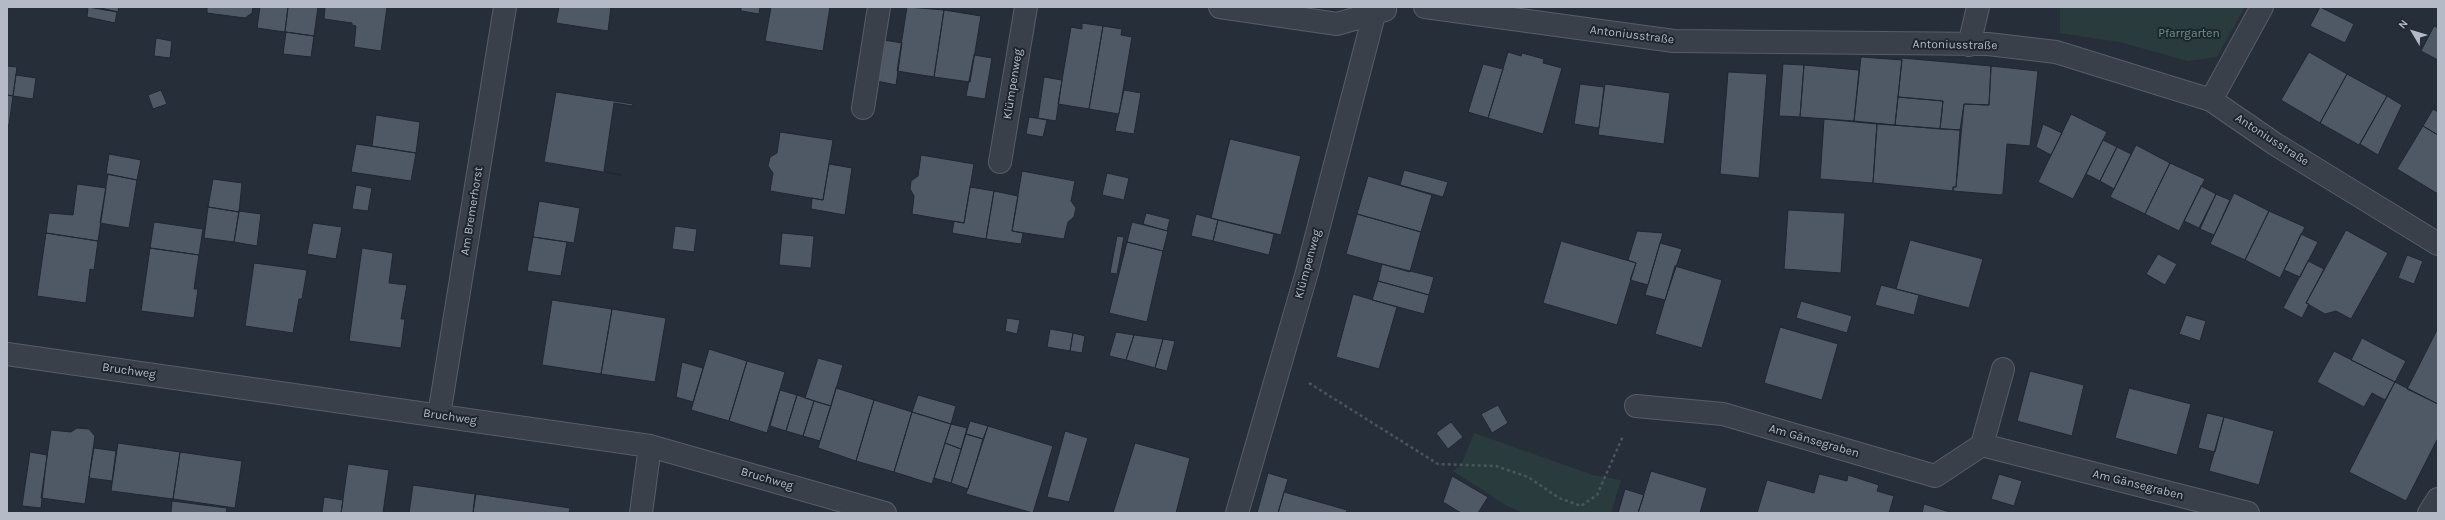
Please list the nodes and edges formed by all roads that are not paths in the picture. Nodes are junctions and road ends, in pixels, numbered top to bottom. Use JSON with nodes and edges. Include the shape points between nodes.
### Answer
{"nodes":[{"id":1,"x":505,"y":7,"type":"edge"},
{"id":2,"x":879,"y":7,"type":"edge"},
{"id":3,"x":1026,"y":7,"type":"edge"},
{"id":4,"x":1220,"y":7,"type":"edge"},
{"id":5,"x":1425,"y":7,"type":"edge"},
{"id":6,"x":1978,"y":7,"type":"edge"},
{"id":7,"x":2262,"y":7,"type":"edge"},
{"id":8,"x":1381,"y":9,"type":"edge"},
{"id":9,"x":1969,"y":44,"type":"junction"},
{"id":10,"x":2211,"y":100,"type":"junction"},
{"id":11,"x":863,"y":108,"type":"dead end"},
{"id":12,"x":1000,"y":162,"type":"dead end"},
{"id":13,"x":2438,"y":244,"type":"edge"},
{"id":14,"x":7,"y":354,"type":"edge"},
{"id":15,"x":2003,"y":369,"type":"dead end"},
{"id":16,"x":1636,"y":406,"type":"road end"},
{"id":17,"x":439,"y":415,"type":"junction"},
{"id":18,"x":1982,"y":445,"type":"junction"},
{"id":19,"x":650,"y":446,"type":"junction"},
{"id":20,"x":2438,"y":499,"type":"edge"},
{"id":21,"x":641,"y":513,"type":"edge"},
{"id":22,"x":885,"y":513,"type":"edge"},
{"id":23,"x":1237,"y":513,"type":"edge"},
{"id":24,"x":2248,"y":513,"type":"edge"},
{"id":25,"x":2429,"y":513,"type":"edge"}],
"edges":[{"from":1,"to":17,"type":"street","name":"Am Bremerhorst"},
{"from":2,"to":11,"type":"street"},
{"from":3,"to":12,"type":"street","name":"Klümpenweg"},
{"from":4,"to":8,"type":"street","name":"Klümpenweg","via":[[1338,24]]},
{"from":5,"to":9,"type":"street","name":"Antoniusstraße","via":[[1674,41]]},
{"from":6,"to":9,"type":"street"},
{"from":7,"to":10,"type":"street"},
{"from":8,"to":23,"type":"street","name":"Klümpenweg"},
{"from":9,"to":10,"type":"street","name":"Antoniusstraße","via":[[2056,52]]},
{"from":10,"to":13,"type":"street","name":"Antoniusstraße","via":[[2275,144]]},
{"from":14,"to":17,"type":"street","name":"Bruchweg"},
{"from":15,"to":18,"type":"street"},
{"from":16,"to":18,"type":"street","name":"Am Gänsegraben","via":[[1723,414],[1935,476]]},
{"from":17,"to":19,"type":"street","name":"Bruchweg"},
{"from":18,"to":24,"type":"street","name":"Am Gänsegraben"},
{"from":19,"to":21,"type":"street"},
{"from":19,"to":22,"type":"street","name":"Bruchweg"},
{"from":20,"to":25,"type":"street"}]}
